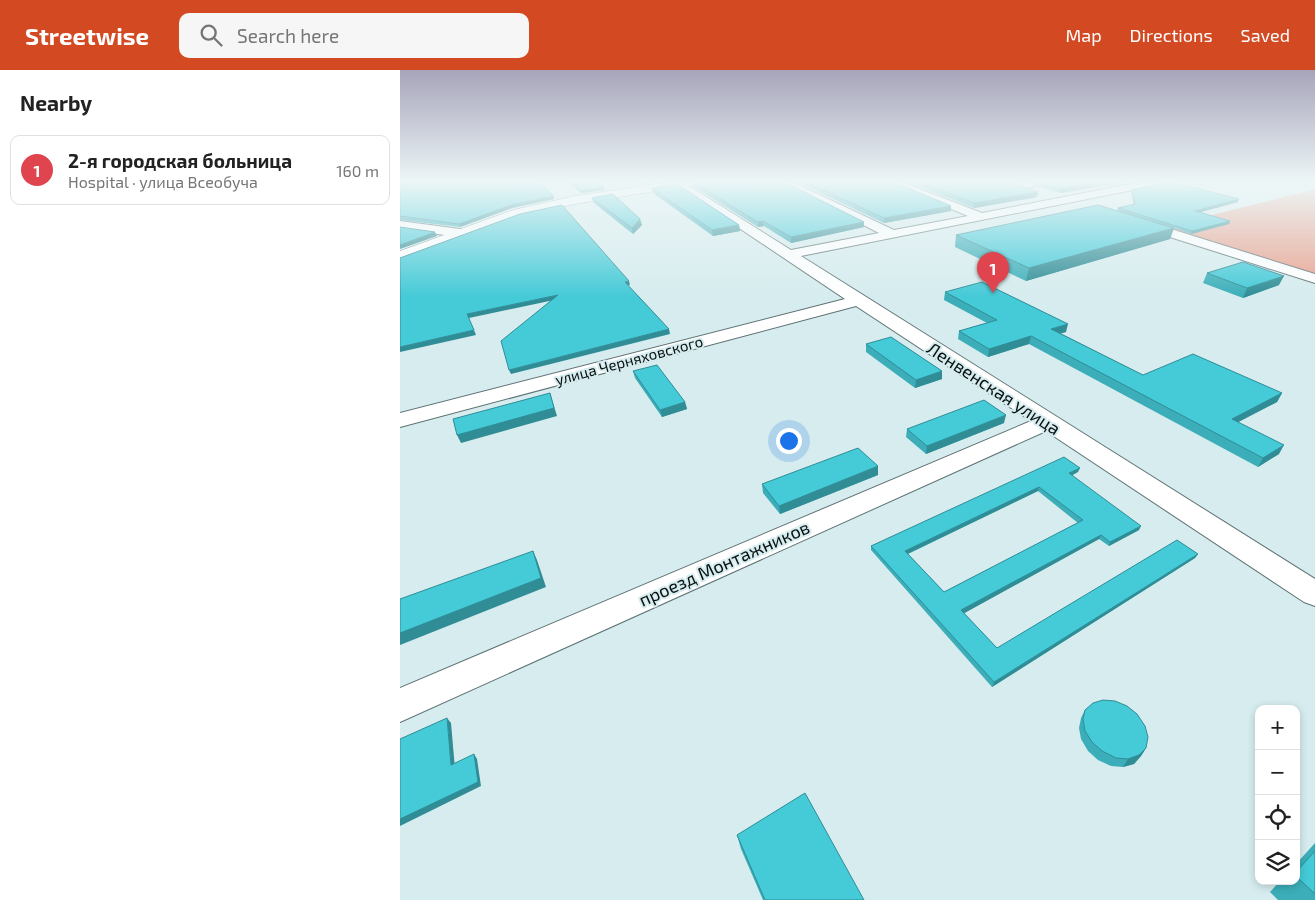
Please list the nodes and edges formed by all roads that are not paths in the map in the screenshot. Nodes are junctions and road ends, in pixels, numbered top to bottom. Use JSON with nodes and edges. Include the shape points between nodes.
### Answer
{"nodes":[{"id":1,"x":497,"y":220,"type":"edge"},
{"id":2,"x":733,"y":220,"type":"edge"},
{"id":3,"x":862,"y":220,"type":"edge"},
{"id":4,"x":961,"y":220,"type":"edge"},
{"id":5,"x":1127,"y":220,"type":"edge"},
{"id":6,"x":400,"y":225,"type":"edge"},
{"id":7,"x":460,"y":233,"type":"junction"},
{"id":8,"x":891,"y":234,"type":"junction"},
{"id":9,"x":788,"y":255,"type":"junction"},
{"id":10,"x":400,"y":256,"type":"edge"},
{"id":11,"x":1315,"y":279,"type":"edge"},
{"id":12,"x":859,"y":300,"type":"junction"},
{"id":13,"x":400,"y":420,"type":"edge"},
{"id":14,"x":1048,"y":422,"type":"junction"},
{"id":15,"x":1315,"y":594,"type":"edge"},
{"id":16,"x":400,"y":705,"type":"edge"}],
"edges":[{"from":1,"to":7,"type":"street"},
{"from":2,"to":9,"type":"street","name":"Ленвенская улица"},
{"from":3,"to":8,"type":"street"},
{"from":4,"to":8,"type":"street"},
{"from":5,"to":11,"type":"street"},
{"from":6,"to":7,"type":"street"},
{"from":7,"to":10,"type":"street"},
{"from":8,"to":9,"type":"street"},
{"from":9,"to":12,"type":"street","name":"Ленвенская улица"},
{"from":12,"to":13,"type":"street","name":"улица Черняховского"},
{"from":12,"to":14,"type":"street","name":"Ленвенская улица"},
{"from":14,"to":15,"type":"street","name":"Ленвенская улица"},
{"from":14,"to":16,"type":"street","name":"проезд Монтажников"}]}
